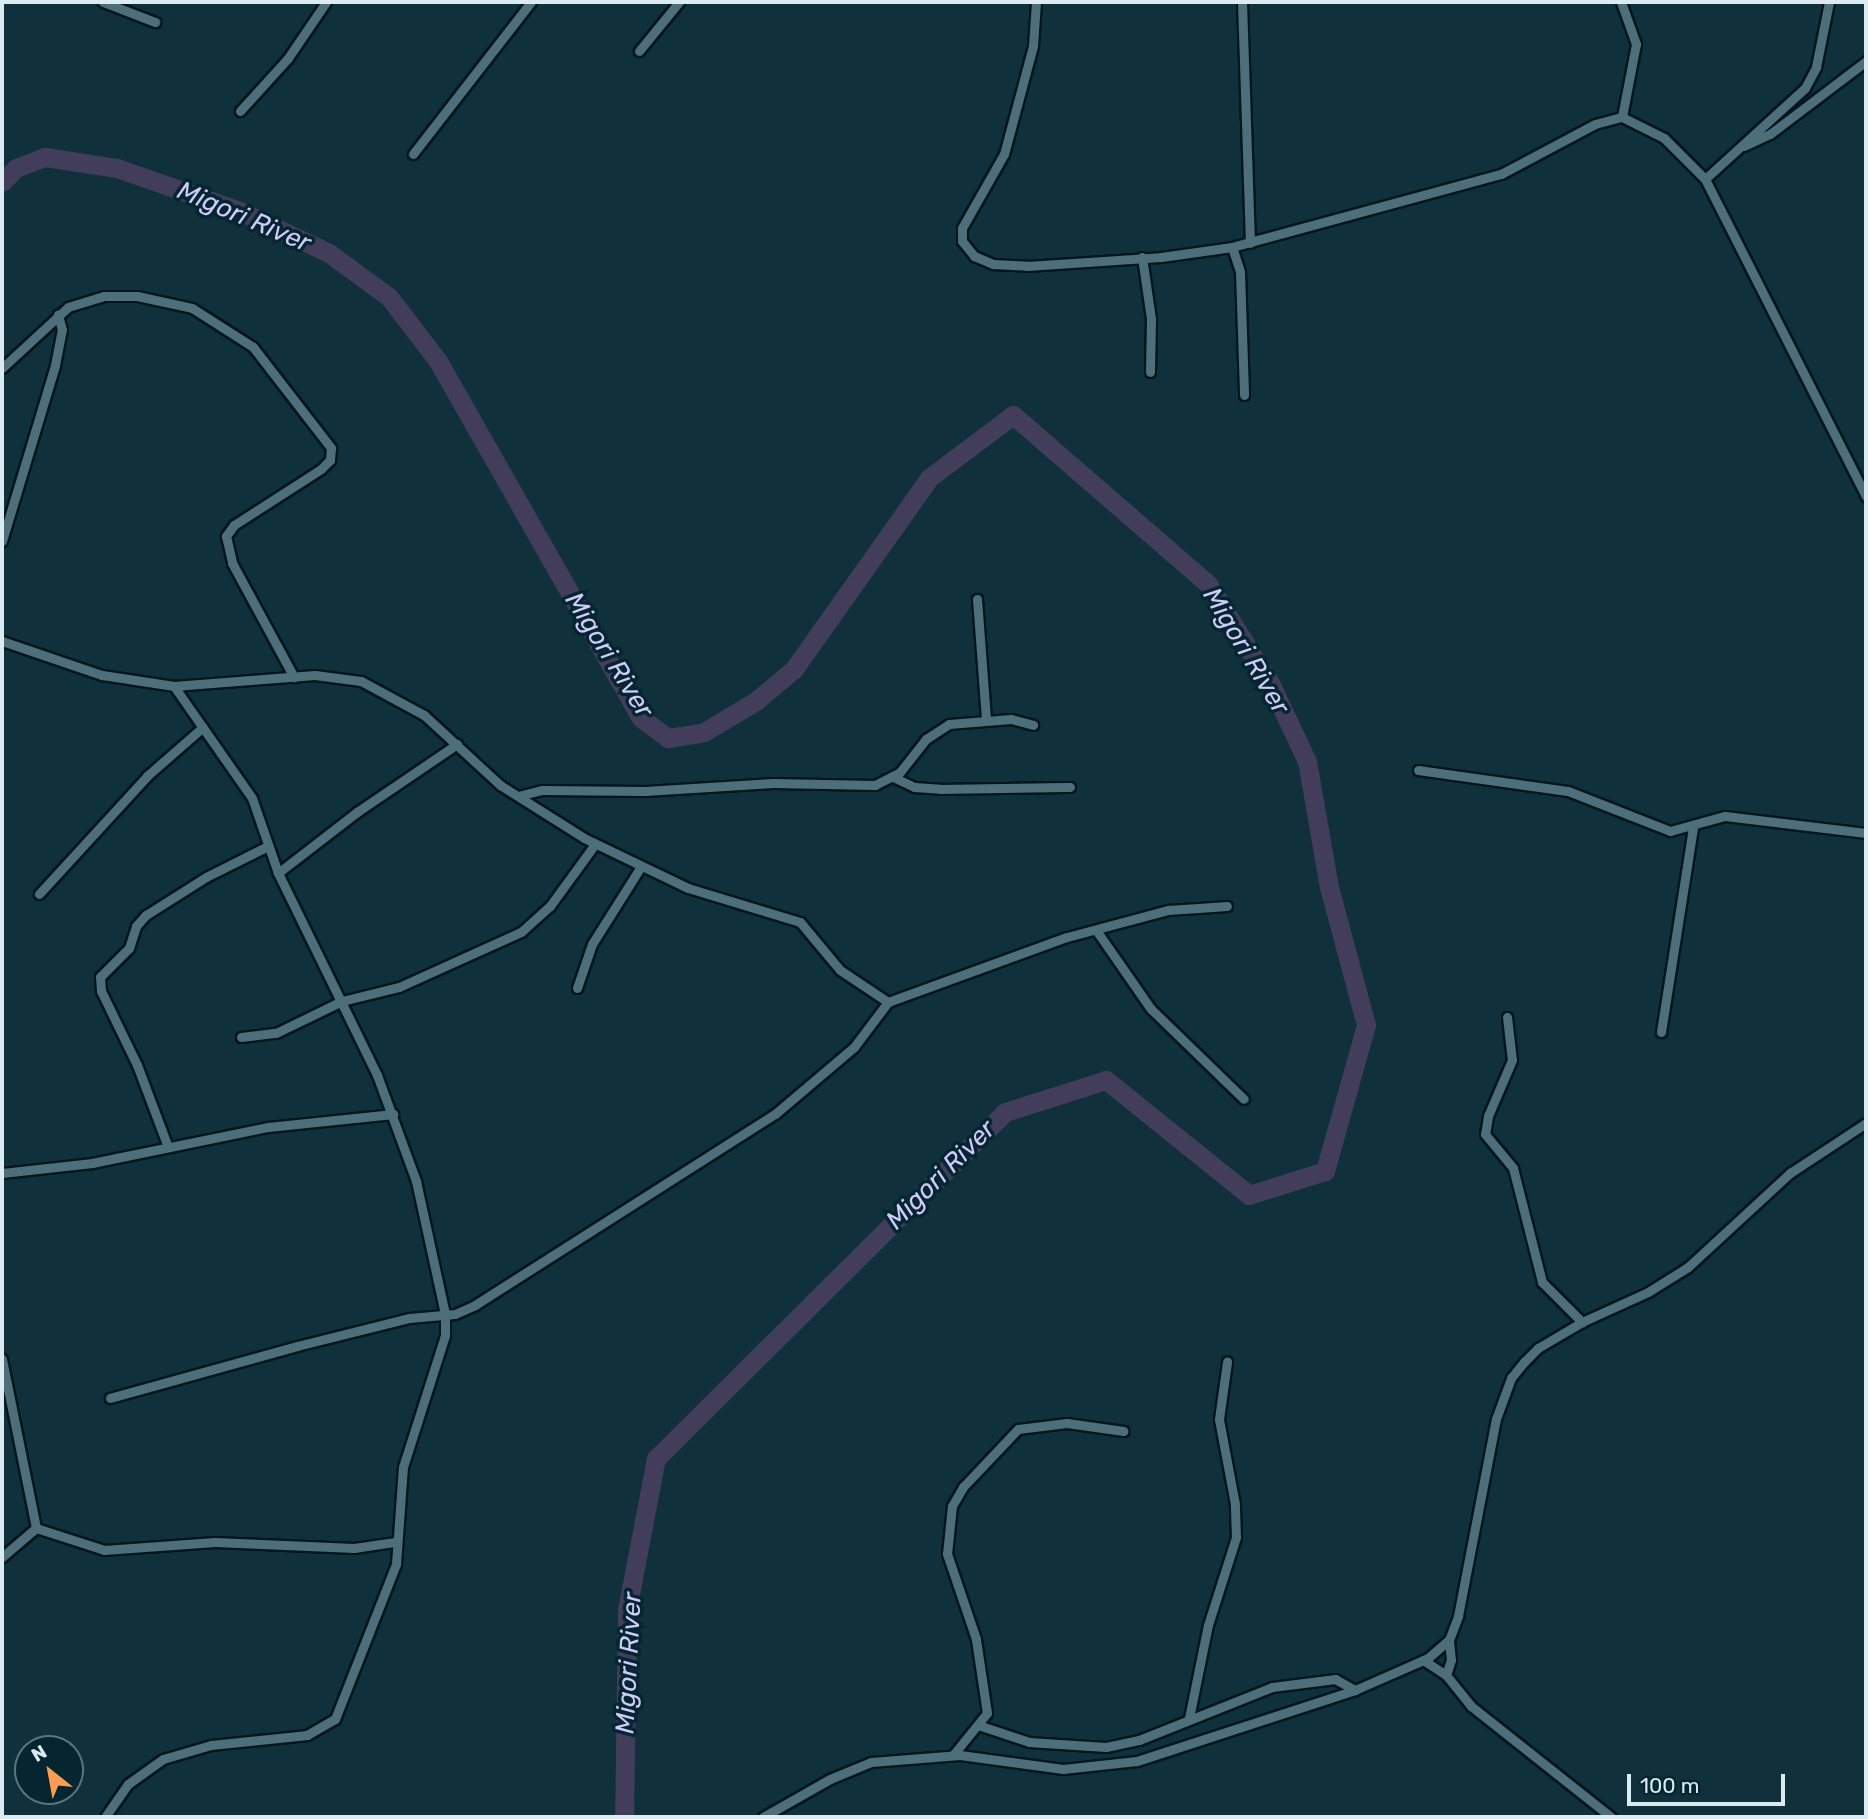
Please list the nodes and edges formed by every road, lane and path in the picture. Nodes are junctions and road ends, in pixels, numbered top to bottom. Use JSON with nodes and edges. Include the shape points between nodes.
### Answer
{"nodes":[{"id":1,"x":103,"y":2,"type":"edge"},
{"id":2,"x":326,"y":2,"type":"edge"},
{"id":3,"x":531,"y":2,"type":"edge"},
{"id":4,"x":679,"y":2,"type":"edge"},
{"id":5,"x":1036,"y":2,"type":"edge"},
{"id":6,"x":1242,"y":2,"type":"edge"},
{"id":7,"x":1621,"y":2,"type":"edge"},
{"id":8,"x":1829,"y":2,"type":"edge"},
{"id":9,"x":155,"y":22,"type":"dead end"},
{"id":10,"x":639,"y":51,"type":"dead end"},
{"id":11,"x":1866,"y":61,"type":"edge"},
{"id":12,"x":240,"y":111,"type":"dead end"},
{"id":13,"x":1622,"y":117,"type":"junction"},
{"id":14,"x":1744,"y":146,"type":"junction"},
{"id":15,"x":413,"y":154,"type":"dead end"},
{"id":16,"x":1705,"y":179,"type":"junction"},
{"id":17,"x":1250,"y":243,"type":"junction"},
{"id":18,"x":1232,"y":247,"type":"junction"},
{"id":19,"x":1142,"y":257,"type":"junction"},
{"id":20,"x":58,"y":315,"type":"junction"},
{"id":21,"x":2,"y":368,"type":"edge"},
{"id":22,"x":1150,"y":372,"type":"dead end"},
{"id":23,"x":1244,"y":395,"type":"dead end"},
{"id":24,"x":1866,"y":496,"type":"edge"},
{"id":25,"x":2,"y":541,"type":"edge"},
{"id":26,"x":977,"y":599,"type":"dead end"},
{"id":27,"x":2,"y":641,"type":"edge"},
{"id":28,"x":294,"y":677,"type":"junction"},
{"id":29,"x":174,"y":686,"type":"junction"},
{"id":30,"x":986,"y":720,"type":"junction"},
{"id":31,"x":1033,"y":725,"type":"dead end"},
{"id":32,"x":203,"y":727,"type":"junction"},
{"id":33,"x":457,"y":744,"type":"junction"},
{"id":34,"x":1418,"y":770,"type":"dead end"},
{"id":35,"x":894,"y":777,"type":"junction"},
{"id":36,"x":1070,"y":787,"type":"dead end"},
{"id":37,"x":518,"y":796,"type":"junction"},
{"id":38,"x":1693,"y":827,"type":"junction"},
{"id":39,"x":1866,"y":833,"type":"edge"},
{"id":40,"x":595,"y":844,"type":"junction"},
{"id":41,"x":268,"y":846,"type":"junction"},
{"id":42,"x":640,"y":868,"type":"junction"},
{"id":43,"x":278,"y":873,"type":"junction"},
{"id":44,"x":38,"y":894,"type":"dead end"},
{"id":45,"x":1227,"y":906,"type":"dead end"},
{"id":46,"x":1096,"y":930,"type":"junction"},
{"id":47,"x":577,"y":988,"type":"dead end"},
{"id":48,"x":342,"y":1001,"type":"junction"},
{"id":49,"x":888,"y":1002,"type":"junction"},
{"id":50,"x":1507,"y":1017,"type":"dead end"},
{"id":51,"x":1661,"y":1032,"type":"dead end"},
{"id":52,"x":241,"y":1037,"type":"dead end"},
{"id":53,"x":1244,"y":1099,"type":"dead end"},
{"id":54,"x":393,"y":1114,"type":"junction"},
{"id":55,"x":1866,"y":1123,"type":"edge"},
{"id":56,"x":168,"y":1147,"type":"junction"},
{"id":57,"x":2,"y":1173,"type":"edge"},
{"id":58,"x":445,"y":1314,"type":"junction"},
{"id":59,"x":1582,"y":1322,"type":"junction"},
{"id":60,"x":2,"y":1359,"type":"edge"},
{"id":61,"x":1227,"y":1362,"type":"dead end"},
{"id":62,"x":110,"y":1398,"type":"dead end"},
{"id":63,"x":1123,"y":1431,"type":"dead end"},
{"id":64,"x":37,"y":1528,"type":"junction"},
{"id":65,"x":394,"y":1542,"type":"junction"},
{"id":66,"x":2,"y":1557,"type":"edge"},
{"id":67,"x":1448,"y":1640,"type":"junction"},
{"id":68,"x":1423,"y":1660,"type":"junction"},
{"id":69,"x":1446,"y":1675,"type":"junction"},
{"id":70,"x":1355,"y":1690,"type":"junction"},
{"id":71,"x":1189,"y":1718,"type":"junction"},
{"id":72,"x":978,"y":1725,"type":"junction"},
{"id":73,"x":953,"y":1755,"type":"junction"},
{"id":74,"x":106,"y":1817,"type":"edge"},
{"id":75,"x":763,"y":1817,"type":"edge"},
{"id":76,"x":1611,"y":1817,"type":"edge"}],
"edges":[{"from":1,"to":9,"type":"street"},
{"from":2,"to":12,"type":"street","via":[[288,58]]},
{"from":3,"to":15,"type":"street"},
{"from":4,"to":10,"type":"street"},
{"from":5,"to":19,"type":"street","via":[[1032,46],[1009,138],[998,167],[962,228],[962,241],[974,256],[993,264],[1027,266]]},
{"from":6,"to":17,"type":"street"},
{"from":7,"to":13,"type":"street","via":[[1636,44]]},
{"from":8,"to":14,"type":"street","via":[[1815,66],[1805,88]]},
{"from":11,"to":14,"type":"street","via":[[1770,134]]},
{"from":13,"to":16,"type":"street","via":[[1664,138]]},
{"from":13,"to":17,"type":"street","via":[[1595,124],[1501,174]]},
{"from":14,"to":16,"type":"street"},
{"from":16,"to":24,"type":"street"},
{"from":17,"to":18,"type":"street"},
{"from":18,"to":19,"type":"street"},
{"from":18,"to":23,"type":"street","via":[[1240,272]]},
{"from":19,"to":22,"type":"street","via":[[1151,319]]},
{"from":20,"to":21,"type":"street"},
{"from":20,"to":25,"type":"street","via":[[62,330],[55,365]]},
{"from":20,"to":28,"type":"street","via":[[80,300],[104,296],[137,296],[192,308],[253,347],[327,438],[331,454],[321,469],[234,525],[226,536],[232,563]]},
{"from":26,"to":30,"type":"street"},
{"from":27,"to":29,"type":"street","via":[[102,675]]},
{"from":28,"to":29,"type":"street"},
{"from":28,"to":33,"type":"street","via":[[361,681],[424,715]]},
{"from":29,"to":32,"type":"street"},
{"from":30,"to":31,"type":"street","via":[[1018,719]]},
{"from":30,"to":35,"type":"street","via":[[959,720],[932,733]]},
{"from":32,"to":41,"type":"street","via":[[252,798]]},
{"from":32,"to":44,"type":"street","via":[[147,776]]},
{"from":33,"to":37,"type":"street"},
{"from":33,"to":43,"type":"street","via":[[356,812]]},
{"from":34,"to":38,"type":"street","via":[[1568,791],[1658,828],[1683,831]]},
{"from":35,"to":36,"type":"street","via":[[914,787],[940,789]]},
{"from":35,"to":37,"type":"street","via":[[875,785],[773,783],[645,791],[542,790]]},
{"from":37,"to":40,"type":"street"},
{"from":38,"to":39,"type":"street","via":[[1739,816],[1792,827]]},
{"from":38,"to":51,"type":"street"},
{"from":40,"to":42,"type":"street"},
{"from":40,"to":48,"type":"street","via":[[550,906],[521,932],[399,987]]},
{"from":41,"to":43,"type":"street"},
{"from":41,"to":56,"type":"street","via":[[146,915],[136,926],[129,948],[100,977],[101,991],[137,1065]]},
{"from":42,"to":47,"type":"street","via":[[592,944]]},
{"from":42,"to":49,"type":"street","via":[[705,894],[790,916],[808,930],[840,970]]},
{"from":43,"to":48,"type":"street"},
{"from":45,"to":46,"type":"street","via":[[1168,911]]},
{"from":46,"to":49,"type":"street","via":[[1007,956],[912,997]]},
{"from":46,"to":53,"type":"street","via":[[1151,1009]]},
{"from":48,"to":52,"type":"street","via":[[276,1033]]},
{"from":48,"to":54,"type":"street"},
{"from":49,"to":58,"type":"street","via":[[854,1046],[775,1114],[516,1282],[465,1309]]},
{"from":50,"to":59,"type":"street","via":[[1512,1060],[1485,1134],[1513,1168],[1542,1282]]},
{"from":54,"to":56,"type":"street","via":[[268,1128]]},
{"from":54,"to":58,"type":"street","via":[[416,1181]]},
{"from":55,"to":59,"type":"street","via":[[1790,1173],[1678,1274]]},
{"from":56,"to":57,"type":"street"},
{"from":58,"to":62,"type":"street","via":[[409,1318]]},
{"from":58,"to":65,"type":"street","via":[[439,1362],[403,1467]]},
{"from":59,"to":67,"type":"street","via":[[1538,1348],[1511,1378],[1504,1394],[1462,1599]]},
{"from":60,"to":64,"type":"street"},
{"from":61,"to":71,"type":"street","via":[[1219,1419],[1236,1504],[1235,1547],[1208,1625]]},
{"from":63,"to":72,"type":"street","via":[[1067,1423],[1018,1429],[963,1487],[952,1506],[947,1554],[976,1639],[986,1713]]},
{"from":64,"to":65,"type":"street","via":[[104,1549],[215,1542],[354,1548]]},
{"from":64,"to":66,"type":"street"},
{"from":65,"to":74,"type":"street","via":[[396,1564],[384,1604],[335,1718],[307,1735],[199,1747],[163,1759],[128,1784]]},
{"from":67,"to":68,"type":"street"},
{"from":67,"to":69,"type":"street","via":[[1451,1660]]},
{"from":68,"to":69,"type":"street"},
{"from":68,"to":70,"type":"street"},
{"from":69,"to":76,"type":"street","via":[[1471,1706]]},
{"from":70,"to":71,"type":"street","via":[[1335,1679],[1312,1680],[1254,1692]]},
{"from":70,"to":73,"type":"street","via":[[1137,1761],[1063,1769]]},
{"from":71,"to":72,"type":"street","via":[[1128,1744],[1088,1748],[1029,1742]]},
{"from":72,"to":73,"type":"street"},
{"from":73,"to":75,"type":"street","via":[[871,1762]]}]}
